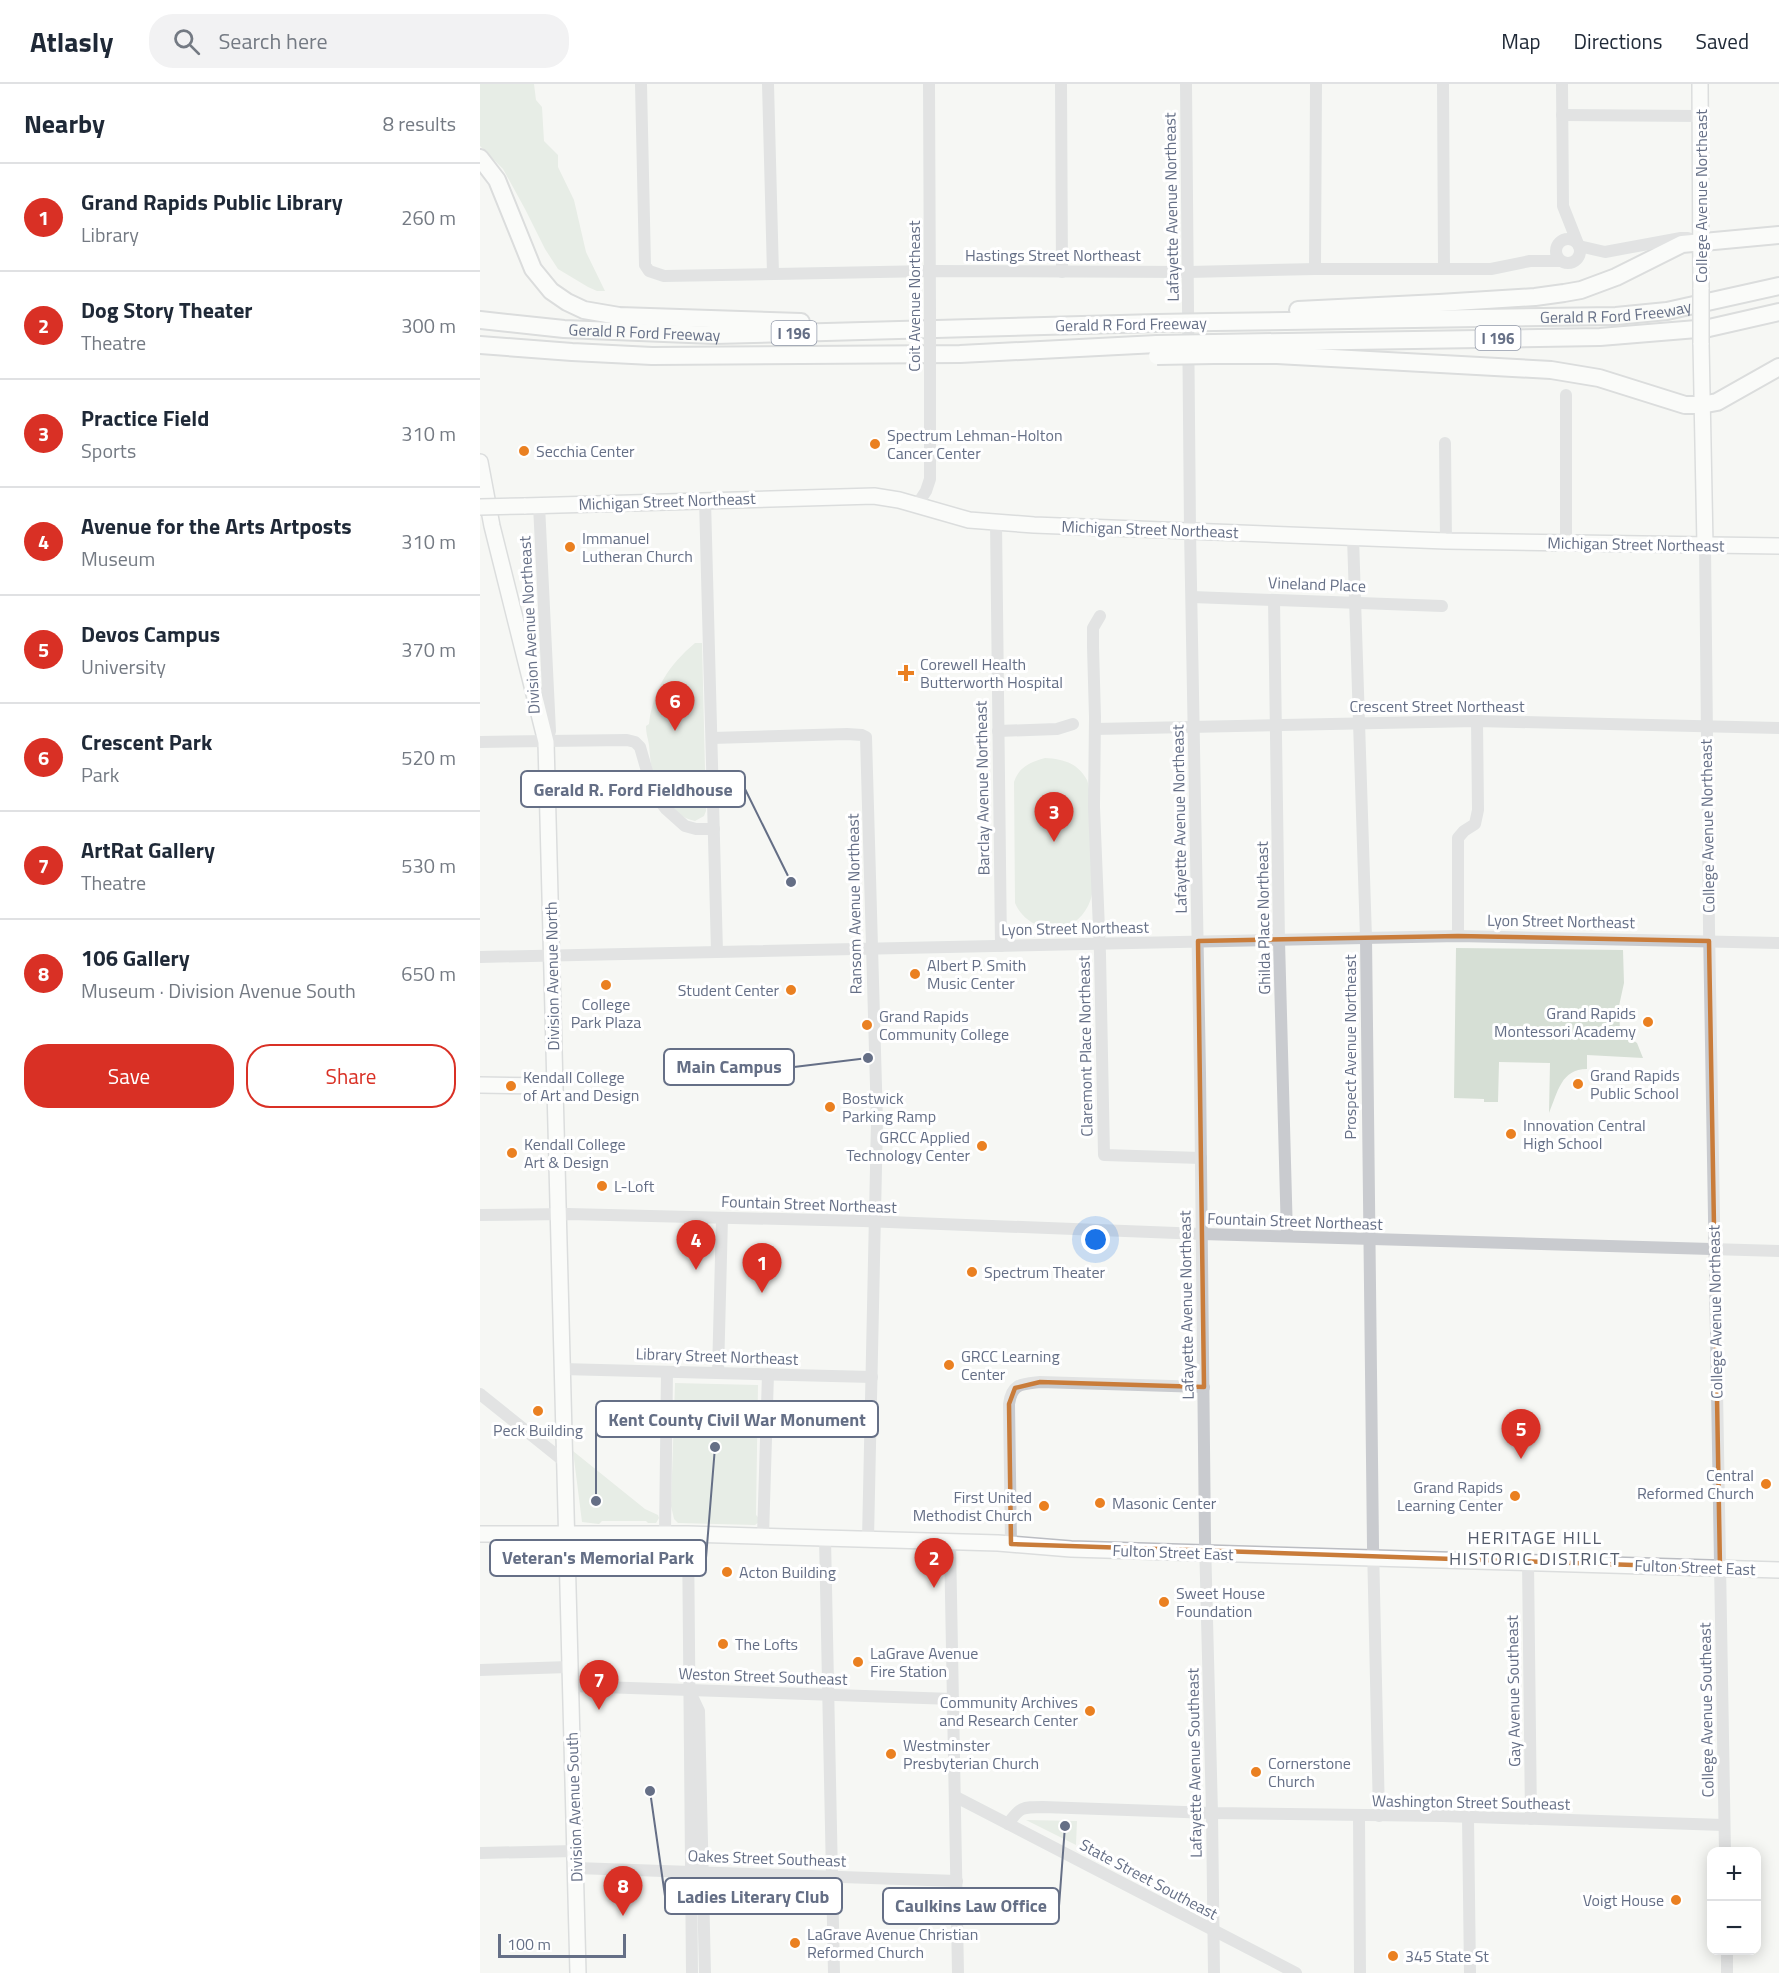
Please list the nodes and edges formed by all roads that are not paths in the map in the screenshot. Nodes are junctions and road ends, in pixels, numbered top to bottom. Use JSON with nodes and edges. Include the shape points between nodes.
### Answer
{"nodes":[{"id":1,"x":641,"y":84,"type":"edge"},
{"id":2,"x":768,"y":84,"type":"edge"},
{"id":3,"x":929,"y":84,"type":"edge"},
{"id":4,"x":1060,"y":84,"type":"edge"},
{"id":5,"x":1186,"y":84,"type":"edge"},
{"id":6,"x":1316,"y":84,"type":"edge"},
{"id":7,"x":1443,"y":84,"type":"edge"},
{"id":8,"x":1562,"y":84,"type":"edge"},
{"id":9,"x":1700,"y":84,"type":"edge"},
{"id":10,"x":1562,"y":115,"type":"junction"},
{"id":11,"x":1700,"y":116,"type":"junction"},
{"id":12,"x":480,"y":158,"type":"edge"},
{"id":13,"x":1564,"y":214,"type":"junction"},
{"id":14,"x":1779,"y":235,"type":"edge"},
{"id":15,"x":1701,"y":242,"type":"junction"},
{"id":16,"x":1559,"y":244,"type":"junction"},
{"id":17,"x":1579,"y":245,"type":"junction"},
{"id":18,"x":1530,"y":261,"type":"junction"},
{"id":19,"x":1561,"y":261,"type":"junction"},
{"id":20,"x":1315,"y":269,"type":"junction"},
{"id":21,"x":1444,"y":269,"type":"junction"},
{"id":22,"x":931,"y":271,"type":"junction"},
{"id":23,"x":1062,"y":272,"type":"junction"},
{"id":24,"x":1189,"y":272,"type":"junction"},
{"id":25,"x":773,"y":274,"type":"junction"},
{"id":26,"x":1779,"y":286,"type":"edge"},
{"id":27,"x":1779,"y":312,"type":"edge"},
{"id":28,"x":480,"y":320,"type":"edge"},
{"id":29,"x":1241,"y":321,"type":"junction"},
{"id":30,"x":1024,"y":326,"type":"junction"},
{"id":31,"x":480,"y":345,"type":"edge"},
{"id":32,"x":1214,"y":349,"type":"junction"},
{"id":33,"x":1779,"y":367,"type":"edge"},
{"id":34,"x":1566,"y":395,"type":"dead end"},
{"id":35,"x":1701,"y":405,"type":"junction"},
{"id":36,"x":1445,"y":443,"type":"dead end"},
{"id":37,"x":480,"y":462,"type":"edge"},
{"id":38,"x":705,"y":500,"type":"junction"},
{"id":39,"x":917,"y":505,"type":"junction"},
{"id":40,"x":532,"y":506,"type":"junction"},
{"id":41,"x":480,"y":507,"type":"edge"},
{"id":42,"x":996,"y":522,"type":"junction"},
{"id":43,"x":1190,"y":530,"type":"junction"},
{"id":44,"x":1353,"y":537,"type":"junction"},
{"id":45,"x":1446,"y":540,"type":"junction"},
{"id":46,"x":1566,"y":543,"type":"junction"},
{"id":47,"x":1705,"y":545,"type":"junction"},
{"id":48,"x":1779,"y":546,"type":"edge"},
{"id":49,"x":1192,"y":597,"type":"junction"},
{"id":50,"x":1274,"y":600,"type":"junction"},
{"id":51,"x":1357,"y":602,"type":"junction"},
{"id":52,"x":1442,"y":606,"type":"dead end"},
{"id":53,"x":1100,"y":616,"type":"dead end"},
{"id":54,"x":1477,"y":721,"type":"junction"},
{"id":55,"x":1360,"y":723,"type":"junction"},
{"id":56,"x":1073,"y":724,"type":"dead end"},
{"id":57,"x":1277,"y":724,"type":"junction"},
{"id":58,"x":1193,"y":727,"type":"junction"},
{"id":59,"x":1706,"y":727,"type":"junction"},
{"id":60,"x":1779,"y":728,"type":"edge"},
{"id":61,"x":1095,"y":729,"type":"junction"},
{"id":62,"x":998,"y":731,"type":"junction"},
{"id":63,"x":712,"y":738,"type":"junction"},
{"id":64,"x":546,"y":741,"type":"junction"},
{"id":65,"x":480,"y":742,"type":"edge"},
{"id":66,"x":714,"y":829,"type":"junction"},
{"id":67,"x":1458,"y":936,"type":"junction"},
{"id":68,"x":1366,"y":938,"type":"junction"},
{"id":69,"x":1198,"y":941,"type":"junction"},
{"id":70,"x":1280,"y":941,"type":"junction"},
{"id":71,"x":1709,"y":941,"type":"junction"},
{"id":72,"x":1779,"y":943,"type":"edge"},
{"id":73,"x":1099,"y":944,"type":"junction"},
{"id":74,"x":1001,"y":946,"type":"junction"},
{"id":75,"x":872,"y":949,"type":"junction"},
{"id":76,"x":717,"y":952,"type":"junction"},
{"id":77,"x":551,"y":955,"type":"junction"},
{"id":78,"x":480,"y":957,"type":"edge"},
{"id":79,"x":480,"y":1085,"type":"edge"},
{"id":80,"x":554,"y":1086,"type":"junction"},
{"id":81,"x":1201,"y":1158,"type":"junction"},
{"id":82,"x":480,"y":1215,"type":"edge"},
{"id":83,"x":557,"y":1215,"type":"junction"},
{"id":84,"x":723,"y":1218,"type":"junction"},
{"id":85,"x":875,"y":1222,"type":"junction"},
{"id":86,"x":1202,"y":1234,"type":"junction"},
{"id":87,"x":1287,"y":1236,"type":"junction"},
{"id":88,"x":1369,"y":1239,"type":"junction"},
{"id":89,"x":1714,"y":1249,"type":"junction"},
{"id":90,"x":1779,"y":1251,"type":"edge"},
{"id":91,"x":562,"y":1369,"type":"junction"},
{"id":92,"x":667,"y":1372,"type":"junction"},
{"id":93,"x":718,"y":1373,"type":"junction"},
{"id":94,"x":768,"y":1374,"type":"junction"},
{"id":95,"x":872,"y":1377,"type":"junction"},
{"id":96,"x":1204,"y":1387,"type":"junction"},
{"id":97,"x":480,"y":1394,"type":"edge"},
{"id":98,"x":565,"y":1462,"type":"junction"},
{"id":99,"x":480,"y":1534,"type":"edge"},
{"id":100,"x":568,"y":1534,"type":"junction"},
{"id":101,"x":665,"y":1534,"type":"junction"},
{"id":102,"x":688,"y":1534,"type":"junction"},
{"id":103,"x":763,"y":1536,"type":"junction"},
{"id":104,"x":825,"y":1538,"type":"junction"},
{"id":105,"x":868,"y":1539,"type":"junction"},
{"id":106,"x":950,"y":1542,"type":"junction"},
{"id":107,"x":1011,"y":1544,"type":"junction"},
{"id":108,"x":1206,"y":1553,"type":"junction"},
{"id":109,"x":1373,"y":1558,"type":"junction"},
{"id":110,"x":1527,"y":1562,"type":"junction"},
{"id":111,"x":1720,"y":1568,"type":"junction"},
{"id":112,"x":1779,"y":1570,"type":"edge"},
{"id":113,"x":569,"y":1667,"type":"junction"},
{"id":114,"x":480,"y":1671,"type":"edge"},
{"id":115,"x":571,"y":1686,"type":"junction"},
{"id":116,"x":689,"y":1690,"type":"junction"},
{"id":117,"x":829,"y":1695,"type":"junction"},
{"id":118,"x":953,"y":1699,"type":"junction"},
{"id":119,"x":956,"y":1797,"type":"junction"},
{"id":120,"x":1212,"y":1814,"type":"junction"},
{"id":121,"x":1359,"y":1816,"type":"junction"},
{"id":122,"x":1379,"y":1816,"type":"junction"},
{"id":123,"x":1468,"y":1818,"type":"junction"},
{"id":124,"x":1532,"y":1819,"type":"junction"},
{"id":125,"x":1008,"y":1824,"type":"junction"},
{"id":126,"x":1724,"y":1825,"type":"junction"},
{"id":127,"x":1725,"y":1847,"type":"edge"},
{"id":128,"x":576,"y":1851,"type":"junction"},
{"id":129,"x":480,"y":1853,"type":"edge"},
{"id":130,"x":576,"y":1868,"type":"junction"},
{"id":131,"x":696,"y":1872,"type":"junction"},
{"id":132,"x":832,"y":1878,"type":"junction"},
{"id":133,"x":957,"y":1881,"type":"junction"},
{"id":134,"x":1213,"y":1931,"type":"junction"},
{"id":135,"x":1727,"y":1955,"type":"edge"},
{"id":136,"x":578,"y":1973,"type":"edge"},
{"id":137,"x":692,"y":1973,"type":"edge"},
{"id":138,"x":705,"y":1973,"type":"edge"},
{"id":139,"x":834,"y":1973,"type":"edge"},
{"id":140,"x":958,"y":1973,"type":"edge"},
{"id":141,"x":1214,"y":1973,"type":"edge"},
{"id":142,"x":1296,"y":1973,"type":"edge"},
{"id":143,"x":1360,"y":1973,"type":"edge"},
{"id":144,"x":1470,"y":1973,"type":"edge"},
{"id":145,"x":1727,"y":1973,"type":"edge"}],
"edges":[{"from":1,"to":25,"type":"street","name":"Hastings Street Northeast","via":[[645,265],[649,271],[664,276]]},
{"from":2,"to":25,"type":"street"},
{"from":3,"to":22,"type":"street","name":"Coit Avenue Northeast"},
{"from":4,"to":23,"type":"street"},
{"from":5,"to":24,"type":"street","name":"Lafayette Avenue Northeast"},
{"from":6,"to":20,"type":"street"},
{"from":7,"to":21,"type":"street"},
{"from":8,"to":10,"type":"street"},
{"from":9,"to":11,"type":"main road","name":"College Avenue Northeast"},
{"from":10,"to":11,"type":"street"},
{"from":10,"to":13,"type":"street"},
{"from":11,"to":15,"type":"main road","name":"College Avenue Northeast"},
{"from":12,"to":30,"type":"highway","via":[[496,180],[541,282],[584,310],[619,316],[706,320]]},
{"from":13,"to":16,"type":"street"},
{"from":13,"to":17,"type":"street"},
{"from":14,"to":15,"type":"highway"},
{"from":15,"to":17,"type":"street","via":[[1681,238],[1605,252]]},
{"from":15,"to":29,"type":"highway","via":[[1682,244],[1616,277],[1564,293],[1299,310]]},
{"from":15,"to":35,"type":"main road","name":"College Avenue Northeast","bridge":true},
{"from":16,"to":17,"type":"street","via":[[1568,239]]},
{"from":16,"to":18,"type":"street","name":"Hastings Street Northeast"},
{"from":16,"to":19,"type":"street","via":[[1556,253]]},
{"from":17,"to":19,"type":"street","via":[[1580,255],[1575,261]]},
{"from":18,"to":19,"type":"street","name":"Hastings Street Northeast"},
{"from":18,"to":21,"type":"street","name":"Hastings Street Northeast","via":[[1491,269]]},
{"from":20,"to":21,"type":"street","name":"Hastings Street Northeast"},
{"from":20,"to":24,"type":"street","name":"Hastings Street Northeast"},
{"from":22,"to":23,"type":"street","name":"Hastings Street Northeast"},
{"from":22,"to":25,"type":"street","name":"Hastings Street Northeast"},
{"from":22,"to":39,"type":"street","name":"Coit Avenue Northeast","bridge":true,"via":[[930,479]]},
{"from":23,"to":24,"type":"street","name":"Hastings Street Northeast"},
{"from":24,"to":43,"type":"street","name":"Lafayette Avenue Northeast"},
{"from":26,"to":29,"type":"highway","name":"Gerald R Ford Freeway","number":"I 196","via":[[1667,311],[1616,316]]},
{"from":27,"to":32,"type":"highway","name":"Gerald R Ford Freeway","number":"I 196","via":[[1709,328],[1600,337]]},
{"from":28,"to":30,"type":"highway","name":"Gerald R Ford Freeway","number":"I 196","via":[[564,329],[714,335]]},
{"from":29,"to":30,"type":"highway","name":"Gerald R Ford Freeway","number":"I 196","bridge":true},
{"from":31,"to":32,"type":"highway","name":"Gerald R Ford Freeway","number":"I 196","bridge":true,"via":[[652,356]]},
{"from":32,"to":35,"type":"highway","via":[[1551,370],[1599,378],[1685,405]]},
{"from":33,"to":35,"type":"highway","via":[[1717,402]]},
{"from":34,"to":46,"type":"street"},
{"from":35,"to":47,"type":"main road","name":"College Avenue Northeast"},
{"from":36,"to":45,"type":"street"},
{"from":37,"to":64,"type":"main road","name":"Division Avenue North","via":[[492,526]]},
{"from":38,"to":39,"type":"main road","name":"Michigan Street Northeast","via":[[849,495],[886,497]]},
{"from":38,"to":40,"type":"main road","name":"Michigan Street Northeast"},
{"from":38,"to":63,"type":"street"},
{"from":39,"to":42,"type":"main road","name":"Michigan Street Northeast","via":[[969,520]]},
{"from":40,"to":41,"type":"main road","name":"Michigan Street Northeast","bridge":true},
{"from":40,"to":64,"type":"street","name":"Division Avenue Northeast","via":[[550,731]]},
{"from":42,"to":43,"type":"main road","name":"Michigan Street Northeast"},
{"from":42,"to":62,"type":"street","name":"Barclay Avenue Northeast"},
{"from":43,"to":44,"type":"main road","name":"Michigan Street Northeast"},
{"from":43,"to":49,"type":"street","name":"Lafayette Avenue Northeast"},
{"from":44,"to":45,"type":"main road","name":"Michigan Street Northeast"},
{"from":44,"to":51,"type":"street","name":"Prospect Avenue Northeast"},
{"from":45,"to":46,"type":"main road","name":"Michigan Street Northeast"},
{"from":46,"to":47,"type":"main road","name":"Michigan Street Northeast"},
{"from":47,"to":48,"type":"main road","name":"Michigan Street Northeast"},
{"from":47,"to":59,"type":"street","name":"College Avenue Northeast"},
{"from":49,"to":50,"type":"street","name":"Vineland Place"},
{"from":49,"to":58,"type":"street","name":"Lafayette Avenue Northeast"},
{"from":50,"to":51,"type":"street","name":"Vineland Place"},
{"from":50,"to":57,"type":"street","name":"Ghilda Place Northeast"},
{"from":51,"to":52,"type":"street","name":"Vineland Place"},
{"from":51,"to":55,"type":"street","name":"Prospect Avenue Northeast"},
{"from":53,"to":61,"type":"street","name":"Claremont Place Northeast","via":[[1093,628]]},
{"from":54,"to":55,"type":"street","name":"Crescent Street Northeast"},
{"from":54,"to":59,"type":"street","name":"Crescent Street Northeast"},
{"from":54,"to":67,"type":"street","via":[[1478,810],[1475,824],[1458,838]]},
{"from":55,"to":57,"type":"street","name":"Crescent Street Northeast"},
{"from":55,"to":68,"type":"street","name":"Prospect Avenue Northeast"},
{"from":56,"to":62,"type":"street","via":[[1057,729]]},
{"from":57,"to":58,"type":"street","name":"Crescent Street Northeast"},
{"from":57,"to":70,"type":"street","name":"Ghilda Place Northeast"},
{"from":58,"to":61,"type":"street","name":"Crescent Street Northeast"},
{"from":58,"to":69,"type":"street","name":"Lafayette Avenue Northeast"},
{"from":59,"to":60,"type":"street","name":"Crescent Street Northeast"},
{"from":59,"to":71,"type":"street","name":"College Avenue Northeast"},
{"from":61,"to":73,"type":"street","name":"Claremont Place Northeast"},
{"from":62,"to":74,"type":"street","name":"Barclay Avenue Northeast"},
{"from":63,"to":66,"type":"street"},
{"from":63,"to":75,"type":"street","name":"Ransom Avenue Northeast","via":[[865,736]]},
{"from":64,"to":65,"type":"street"},
{"from":64,"to":66,"type":"street","via":[[635,742],[640,747],[653,792],[666,809],[686,826]]},
{"from":64,"to":77,"type":"main road","name":"Division Avenue North"},
{"from":66,"to":76,"type":"street"},
{"from":67,"to":68,"type":"street","name":"Lyon Street Northeast"},
{"from":67,"to":71,"type":"street","name":"Lyon Street Northeast"},
{"from":68,"to":70,"type":"street","name":"Lyon Street Northeast"},
{"from":68,"to":88,"type":"street","name":"Prospect Avenue Northeast"},
{"from":69,"to":70,"type":"street","name":"Lyon Street Northeast"},
{"from":69,"to":73,"type":"street","name":"Lyon Street Northeast"},
{"from":69,"to":81,"type":"street","name":"Lafayette Avenue Northeast"},
{"from":70,"to":87,"type":"street","name":"Ghilda Place Northeast"},
{"from":71,"to":72,"type":"street","name":"Lyon Street Northeast"},
{"from":71,"to":89,"type":"street","name":"College Avenue Northeast"},
{"from":73,"to":74,"type":"street","name":"Lyon Street Northeast"},
{"from":73,"to":81,"type":"street","name":"Claremont Place Northeast","via":[[1104,1155]]},
{"from":74,"to":75,"type":"street","name":"Lyon Street Northeast"},
{"from":75,"to":76,"type":"street","name":"Lyon Street Northeast"},
{"from":75,"to":85,"type":"street","name":"Ransom Avenue Northeast","via":[[877,1121]]},
{"from":76,"to":77,"type":"street","name":"Lyon Street Northeast"},
{"from":77,"to":78,"type":"street","name":"Lyon Street Northeast"},
{"from":77,"to":80,"type":"main road","name":"Division Avenue North"},
{"from":79,"to":80,"type":"main road"},
{"from":80,"to":83,"type":"main road","name":"Division Avenue North"},
{"from":81,"to":86,"type":"street","name":"Lafayette Avenue Northeast"},
{"from":82,"to":83,"type":"street","name":"Fountain Street Northeast"},
{"from":83,"to":84,"type":"street","name":"Fountain Street Northeast"},
{"from":83,"to":91,"type":"main road","name":"Division Avenue North"},
{"from":84,"to":85,"type":"street","name":"Fountain Street Northeast"},
{"from":84,"to":93,"type":"street"},
{"from":85,"to":86,"type":"street","name":"Fountain Street Northeast"},
{"from":85,"to":95,"type":"street","name":"Ransom Avenue Northeast"},
{"from":86,"to":87,"type":"street","name":"Fountain Street Northeast"},
{"from":86,"to":96,"type":"street","name":"Lafayette Avenue Northeast"},
{"from":87,"to":88,"type":"street","name":"Fountain Street Northeast"},
{"from":88,"to":89,"type":"street","name":"Fountain Street Northeast"},
{"from":88,"to":109,"type":"street","name":"Prospect Avenue Northeast"},
{"from":89,"to":90,"type":"street","name":"Fountain Street Northeast"},
{"from":89,"to":111,"type":"street","name":"College Avenue Northeast"},
{"from":91,"to":92,"type":"street","name":"Library Street Northeast"},
{"from":91,"to":98,"type":"main road","name":"Division Avenue North"},
{"from":92,"to":93,"type":"street","name":"Library Street Northeast"},
{"from":92,"to":101,"type":"street"},
{"from":93,"to":94,"type":"street","name":"Library Street Northeast"},
{"from":94,"to":95,"type":"street","name":"Library Street Northeast"},
{"from":94,"to":103,"type":"street"},
{"from":95,"to":105,"type":"street","name":"Ransom Avenue Northeast"},
{"from":96,"to":107,"type":"street","via":[[1040,1382],[1015,1388],[1011,1394]]},
{"from":96,"to":108,"type":"street","name":"Lafayette Avenue Northeast"},
{"from":97,"to":98,"type":"street"},
{"from":98,"to":100,"type":"main road","name":"Division Avenue North"},
{"from":99,"to":100,"type":"main road","name":"Fulton Street East"},
{"from":100,"to":101,"type":"main road","name":"Fulton Street East"},
{"from":100,"to":113,"type":"main road","name":"Division Avenue South"},
{"from":101,"to":102,"type":"main road","name":"Fulton Street East"},
{"from":102,"to":103,"type":"main road","name":"Fulton Street East"},
{"from":102,"to":116,"type":"street"},
{"from":103,"to":104,"type":"main road","name":"Fulton Street East"},
{"from":104,"to":105,"type":"main road","name":"Fulton Street East"},
{"from":104,"to":117,"type":"street"},
{"from":105,"to":106,"type":"main road","name":"Fulton Street East"},
{"from":106,"to":107,"type":"main road","name":"Fulton Street East"},
{"from":106,"to":118,"type":"street"},
{"from":107,"to":108,"type":"main road","name":"Fulton Street East"},
{"from":108,"to":109,"type":"main road","name":"Fulton Street East"},
{"from":108,"to":120,"type":"street","name":"Lafayette Avenue Southeast"},
{"from":109,"to":110,"type":"main road","name":"Fulton Street East"},
{"from":109,"to":122,"type":"street","name":"Prospect Avenue Northeast"},
{"from":110,"to":111,"type":"main road","name":"Fulton Street East"},
{"from":110,"to":124,"type":"street","name":"Gay Avenue Southeast"},
{"from":111,"to":112,"type":"main road","name":"Fulton Street East"},
{"from":111,"to":126,"type":"street","name":"College Avenue Southeast"},
{"from":113,"to":114,"type":"street"},
{"from":113,"to":115,"type":"main road","name":"Division Avenue South"},
{"from":115,"to":116,"type":"street","name":"Weston Street Southeast"},
{"from":115,"to":128,"type":"main road","name":"Division Avenue South"},
{"from":116,"to":117,"type":"street","name":"Weston Street Southeast"},
{"from":116,"to":131,"type":"street"},
{"from":117,"to":118,"type":"street","name":"Weston Street Southeast"},
{"from":117,"to":132,"type":"street"},
{"from":118,"to":119,"type":"street"},
{"from":119,"to":125,"type":"street","name":"State Street Southeast"},
{"from":119,"to":133,"type":"street"},
{"from":120,"to":121,"type":"street","name":"Washington Street Southeast"},
{"from":120,"to":125,"type":"street","name":"Washington Street Southeast","via":[[1022,1808]]},
{"from":120,"to":134,"type":"street","name":"Lafayette Avenue Southeast"},
{"from":121,"to":122,"type":"street","name":"Washington Street Southeast"},
{"from":121,"to":143,"type":"street"},
{"from":122,"to":123,"type":"street","name":"Washington Street Southeast"},
{"from":123,"to":124,"type":"street","name":"Washington Street Southeast"},
{"from":123,"to":144,"type":"street"},
{"from":124,"to":126,"type":"street","name":"Washington Street Southeast"},
{"from":125,"to":134,"type":"street","name":"State Street Southeast"},
{"from":126,"to":127,"type":"street","name":"College Avenue Southeast"},
{"from":128,"to":129,"type":"street"},
{"from":128,"to":130,"type":"main road","name":"Division Avenue South"},
{"from":130,"to":131,"type":"street","name":"Oakes Street Southeast"},
{"from":130,"to":136,"type":"main road","name":"Division Avenue South"},
{"from":131,"to":132,"type":"street","name":"Oakes Street Southeast"},
{"from":131,"to":137,"type":"street"},
{"from":131,"to":138,"type":"street"},
{"from":132,"to":133,"type":"street","name":"Oakes Street Southeast"},
{"from":132,"to":139,"type":"street"},
{"from":133,"to":140,"type":"street"},
{"from":134,"to":141,"type":"street","name":"Lafayette Avenue Southeast"},
{"from":134,"to":142,"type":"street","name":"State Street Southeast"},
{"from":135,"to":145,"type":"street"}]}
